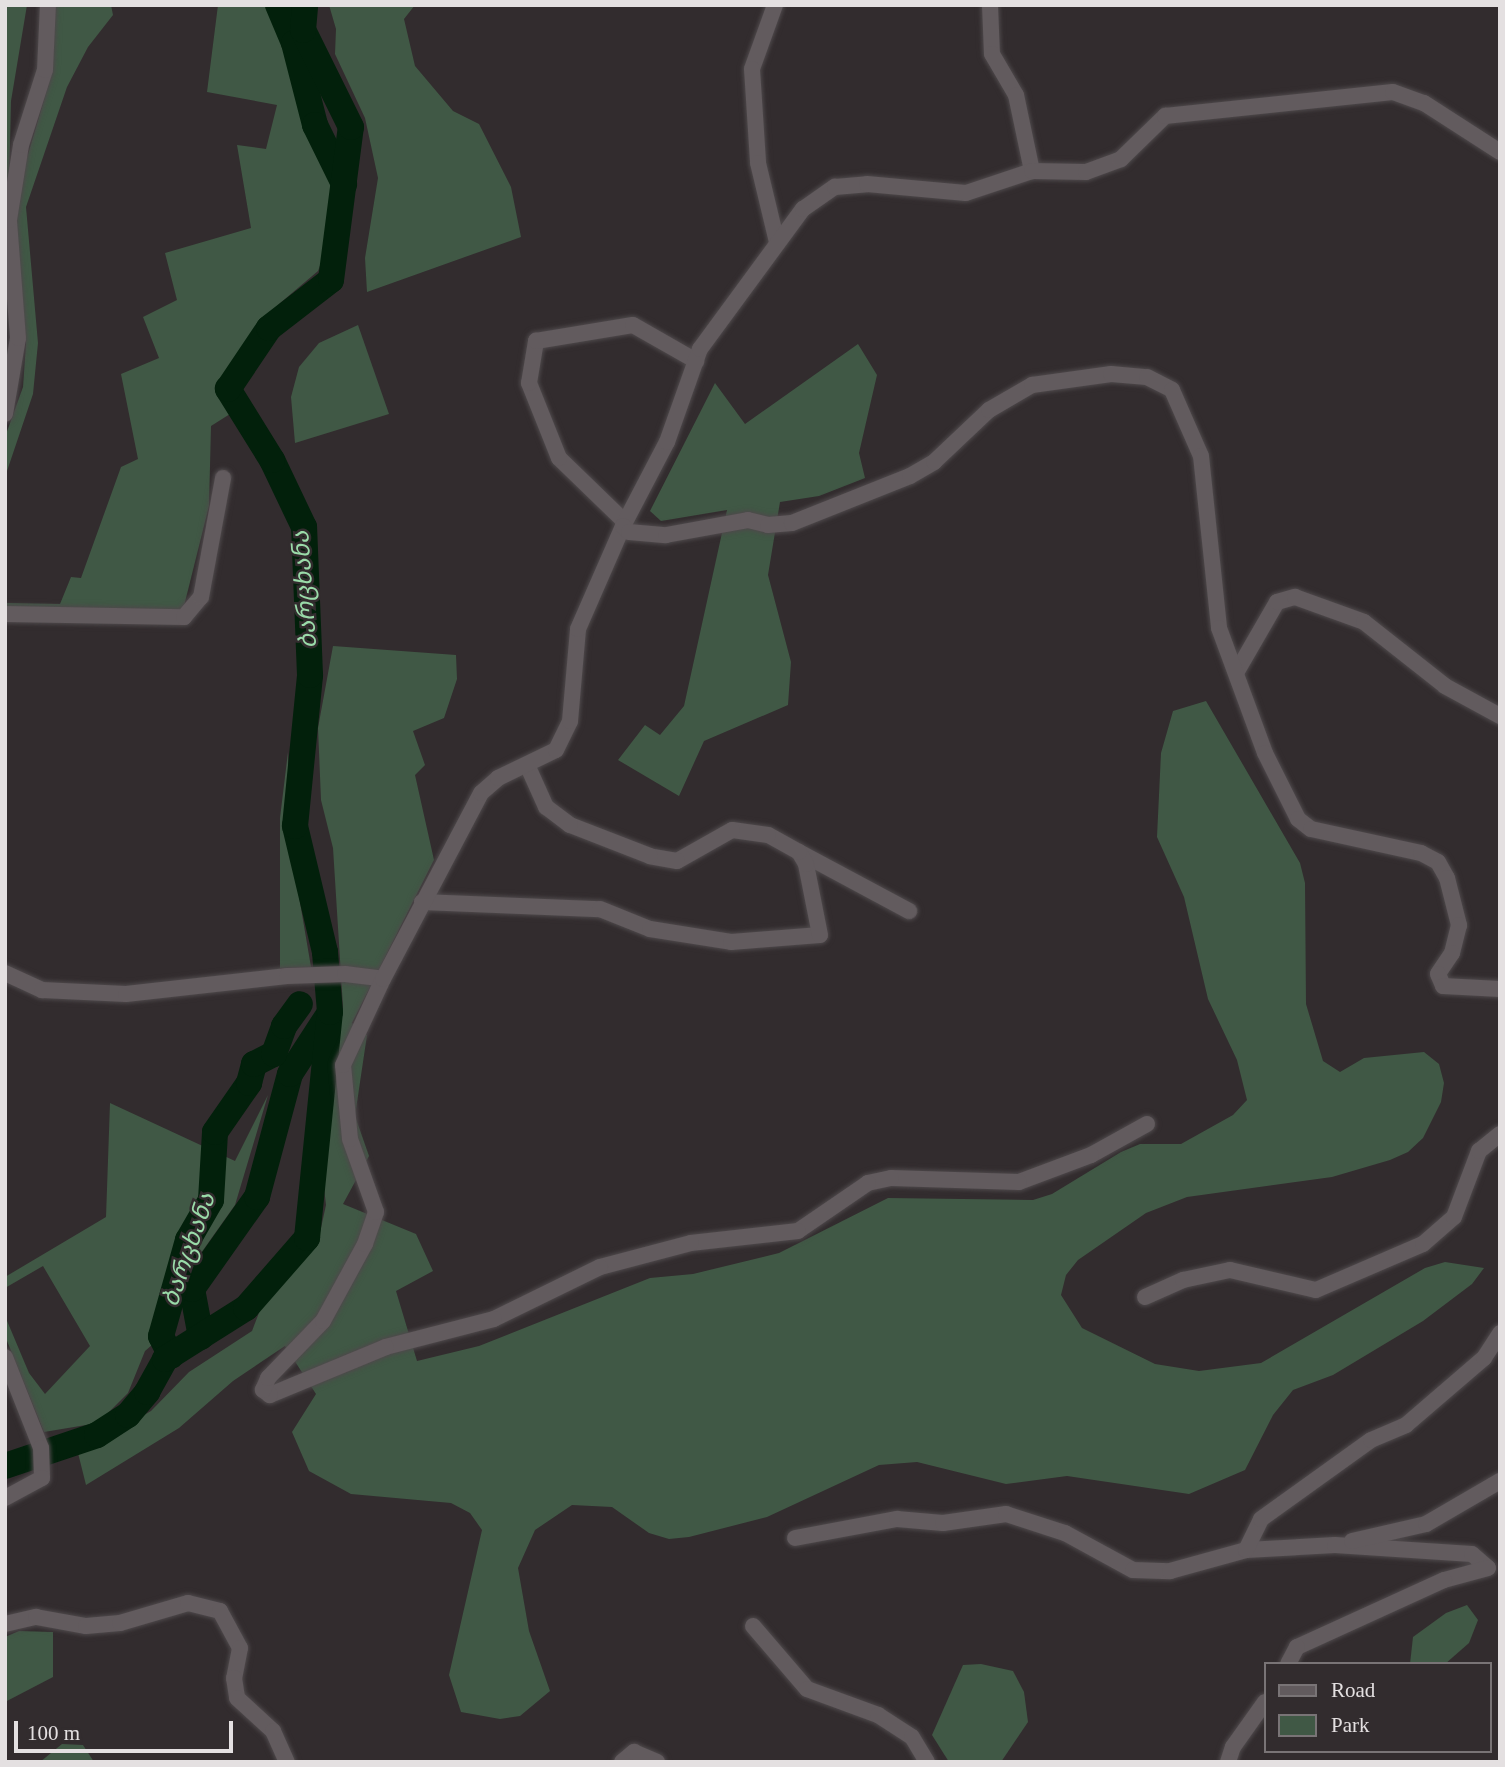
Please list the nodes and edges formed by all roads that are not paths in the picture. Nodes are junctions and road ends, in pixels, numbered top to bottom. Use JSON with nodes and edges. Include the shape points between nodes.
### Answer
{"nodes":[{"id":1,"x":48,"y":5,"type":"edge"},
{"id":2,"x":775,"y":5,"type":"edge"},
{"id":3,"x":990,"y":5,"type":"edge"},
{"id":4,"x":1500,"y":152,"type":"edge"},
{"id":5,"x":1032,"y":171,"type":"junction"},
{"id":6,"x":777,"y":242,"type":"junction"},
{"id":7,"x":696,"y":361,"type":"junction"},
{"id":8,"x":5,"y":414,"type":"edge"},
{"id":9,"x":223,"y":478,"type":"dead end"},
{"id":10,"x":624,"y":524,"type":"junction"},
{"id":11,"x":5,"y":614,"type":"edge"},
{"id":12,"x":1236,"y":673,"type":"junction"},
{"id":13,"x":1500,"y":716,"type":"edge"},
{"id":14,"x":528,"y":767,"type":"junction"},
{"id":15,"x":799,"y":852,"type":"junction"},
{"id":16,"x":422,"y":902,"type":"junction"},
{"id":17,"x":909,"y":911,"type":"dead end"},
{"id":18,"x":5,"y":973,"type":"edge"},
{"id":19,"x":383,"y":979,"type":"junction"},
{"id":20,"x":1500,"y":989,"type":"edge"},
{"id":21,"x":1147,"y":1124,"type":"dead end"},
{"id":22,"x":1500,"y":1134,"type":"edge"},
{"id":23,"x":1145,"y":1297,"type":"dead end"},
{"id":24,"x":1500,"y":1333,"type":"edge"},
{"id":25,"x":5,"y":1357,"type":"edge"},
{"id":26,"x":1500,"y":1481,"type":"edge"},
{"id":27,"x":5,"y":1497,"type":"edge"},
{"id":28,"x":795,"y":1538,"type":"dead end"},
{"id":29,"x":1335,"y":1545,"type":"junction"},
{"id":30,"x":1246,"y":1550,"type":"junction"},
{"id":31,"x":5,"y":1624,"type":"edge"},
{"id":32,"x":753,"y":1626,"type":"dead end"},
{"id":33,"x":1289,"y":1662,"type":"edge"},
{"id":34,"x":1264,"y":1703,"type":"edge"},
{"id":35,"x":286,"y":1762,"type":"edge"},
{"id":36,"x":622,"y":1762,"type":"edge"},
{"id":37,"x":657,"y":1762,"type":"edge"},
{"id":38,"x":927,"y":1762,"type":"edge"},
{"id":39,"x":1228,"y":1762,"type":"edge"}],
"edges":[{"from":1,"to":8,"type":"street","via":[[45,69],[21,145],[9,220],[18,338]]},
{"from":2,"to":6,"type":"street","via":[[752,69],[758,163]]},
{"from":3,"to":5,"type":"street","via":[[992,54],[1016,95]]},
{"from":4,"to":5,"type":"street","via":[[1424,103],[1393,92],[1165,116],[1121,159],[1086,172]]},
{"from":5,"to":6,"type":"street","via":[[966,193],[867,184],[835,187],[803,209]]},
{"from":6,"to":7,"type":"street"},
{"from":7,"to":10,"type":"street","via":[[667,442]]},
{"from":7,"to":10,"type":"street","via":[[633,325],[536,341],[529,383],[559,458]]},
{"from":9,"to":11,"type":"street","via":[[201,597],[184,617]]},
{"from":10,"to":12,"type":"street","via":[[629,532],[666,535],[748,520],[768,525],[792,523],[910,476],[934,462],[989,410],[1032,385],[1111,374],[1147,377],[1172,390],[1201,456],[1219,628]]},
{"from":10,"to":14,"type":"street","via":[[578,629],[570,721],[556,750]]},
{"from":12,"to":13,"type":"street","via":[[1278,602],[1295,597],[1364,622],[1444,686]]},
{"from":12,"to":20,"type":"street","via":[[1265,753],[1298,819],[1311,829],[1421,853],[1438,862],[1459,925],[1452,953],[1438,974],[1443,986]]},
{"from":14,"to":15,"type":"street","via":[[545,807],[570,825],[650,856],[677,861],[732,830],[768,835]]},
{"from":14,"to":16,"type":"street","via":[[498,778],[481,793]]},
{"from":15,"to":16,"type":"street","via":[[806,864],[820,934],[731,942],[650,929],[600,909]]},
{"from":15,"to":17,"type":"street"},
{"from":16,"to":19,"type":"street"},
{"from":18,"to":19,"type":"street","via":[[42,990],[127,994],[304,975]]},
{"from":19,"to":21,"type":"street","via":[[343,1065],[350,1139],[376,1212],[365,1244],[323,1321],[268,1378],[263,1390],[270,1395],[386,1347],[494,1319],[600,1267],[691,1243],[798,1231],[869,1183],[891,1178],[1019,1182],[1091,1155]]},
{"from":22,"to":23,"type":"street","via":[[1479,1151],[1454,1217],[1423,1244],[1316,1290],[1230,1270],[1183,1280]]},
{"from":24,"to":30,"type":"street","via":[[1485,1358],[1406,1425],[1371,1440],[1261,1519]]},
{"from":25,"to":27,"type":"street","via":[[41,1448],[42,1478]]},
{"from":26,"to":29,"type":"street","via":[[1426,1524]]},
{"from":28,"to":30,"type":"street","via":[[897,1519],[943,1523],[1006,1514],[1065,1533],[1133,1570],[1170,1571]]},
{"from":29,"to":30,"type":"street"},
{"from":29,"to":33,"type":"street","via":[[1472,1555],[1488,1568],[1444,1580],[1297,1647]]},
{"from":31,"to":35,"type":"street","via":[[36,1617],[86,1626],[120,1623],[188,1603],[220,1611],[240,1648],[234,1678],[237,1698],[273,1731]]},
{"from":32,"to":38,"type":"street","via":[[807,1689],[878,1715],[912,1737]]},
{"from":34,"to":39,"type":"street","via":[[1233,1747]]},
{"from":36,"to":37,"type":"street","via":[[634,1752]]}]}
